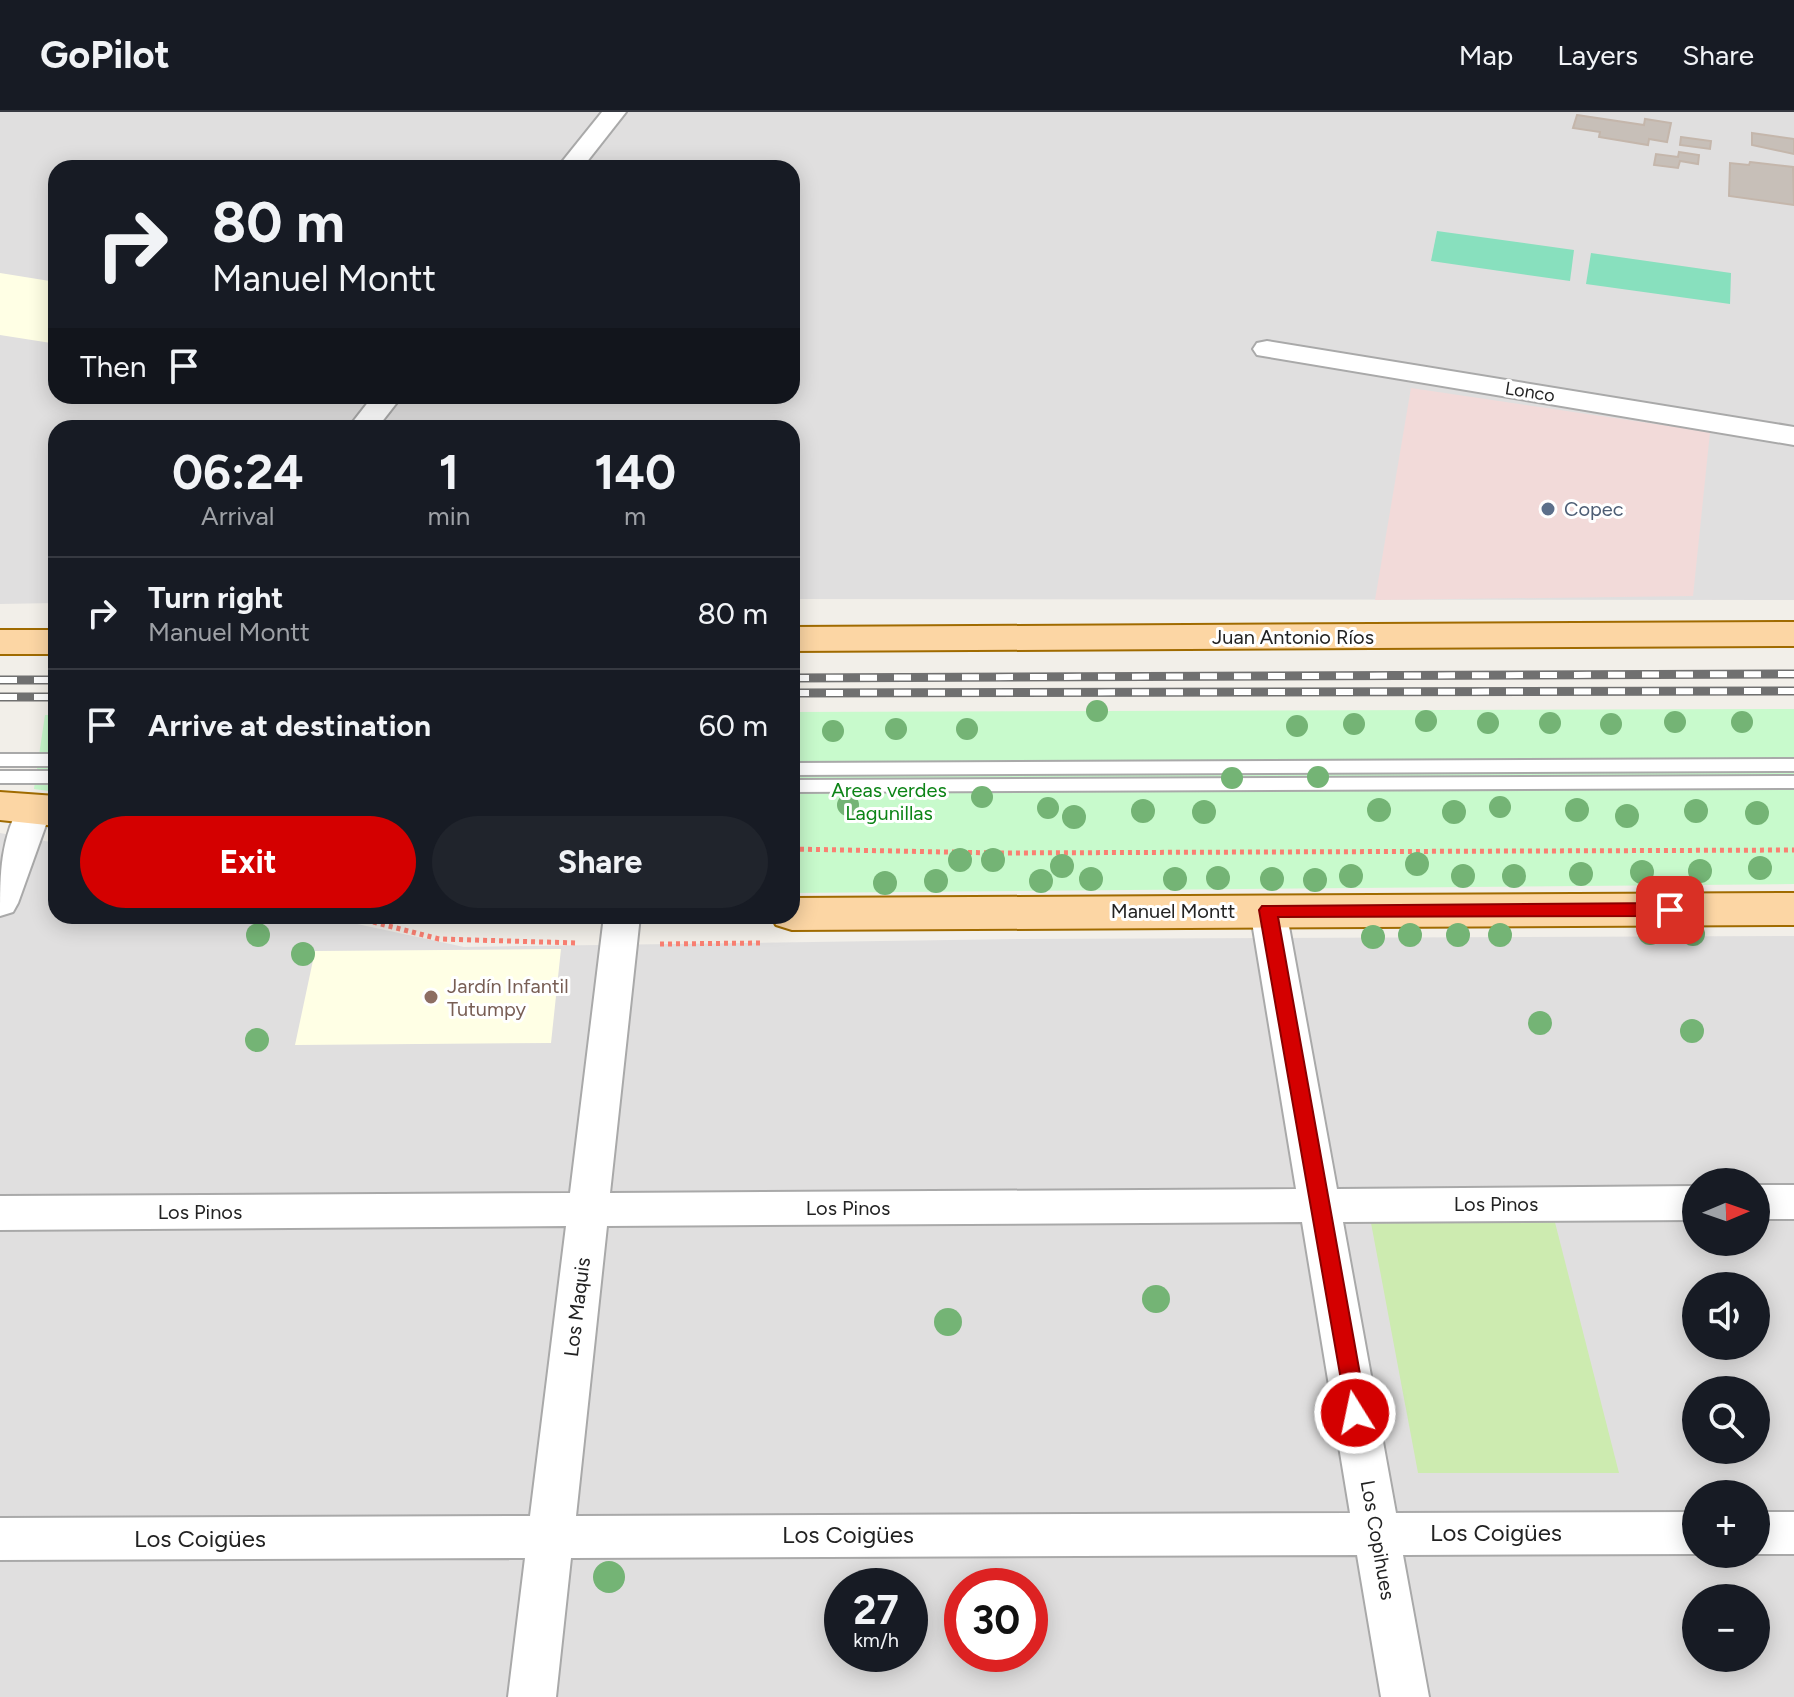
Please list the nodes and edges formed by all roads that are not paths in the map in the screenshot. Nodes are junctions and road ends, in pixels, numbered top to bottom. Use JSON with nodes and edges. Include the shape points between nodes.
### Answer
{"nodes":[{"id":1,"x":614,"y":112,"type":"edge"},
{"id":2,"x":575,"y":160,"type":"edge"},
{"id":3,"x":1267,"y":349,"type":"dead end"},
{"id":4,"x":382,"y":404,"type":"edge"},
{"id":5,"x":368,"y":420,"type":"edge"},
{"id":6,"x":1794,"y":436,"type":"edge"},
{"id":7,"x":1794,"y":634,"type":"edge"},
{"id":8,"x":800,"y":639,"type":"edge"},
{"id":9,"x":0,"y":642,"type":"edge"},
{"id":10,"x":48,"y":642,"type":"edge"},
{"id":11,"x":0,"y":760,"type":"edge"},
{"id":12,"x":48,"y":760,"type":"edge"},
{"id":13,"x":1794,"y":765,"type":"edge"},
{"id":14,"x":800,"y":769,"type":"edge"},
{"id":15,"x":0,"y":777,"type":"edge"},
{"id":16,"x":1794,"y":782,"type":"edge"},
{"id":17,"x":800,"y":786,"type":"edge"},
{"id":18,"x":37,"y":800,"type":"edge"},
{"id":19,"x":0,"y":903,"type":"edge"},
{"id":20,"x":1794,"y":909,"type":"edge"},
{"id":21,"x":1268,"y":910,"type":"junction"},
{"id":22,"x":784,"y":928,"type":"edge"},
{"id":23,"x":621,"y":930,"type":"edge"},
{"id":24,"x":1770,"y":1202,"type":"edge"},
{"id":25,"x":1794,"y":1202,"type":"edge"},
{"id":26,"x":1682,"y":1203,"type":"edge"},
{"id":27,"x":1319,"y":1205,"type":"junction"},
{"id":28,"x":588,"y":1210,"type":"junction"},
{"id":29,"x":0,"y":1213,"type":"edge"},
{"id":30,"x":1376,"y":1531,"type":"junction"},
{"id":31,"x":1682,"y":1533,"type":"edge"},
{"id":32,"x":1770,"y":1533,"type":"edge"},
{"id":33,"x":1794,"y":1533,"type":"edge"},
{"id":34,"x":551,"y":1536,"type":"junction"},
{"id":35,"x":0,"y":1539,"type":"edge"},
{"id":36,"x":532,"y":1697,"type":"edge"},
{"id":37,"x":1405,"y":1697,"type":"edge"}],
"edges":[{"from":1,"to":2,"type":"street"},
{"from":3,"to":6,"type":"street","name":"Lonco"},
{"from":4,"to":5,"type":"street"},
{"from":7,"to":8,"type":"main road","name":"Juan Antonio Ríos"},
{"from":9,"to":10,"type":"main road"},
{"from":11,"to":12,"type":"lane"},
{"from":13,"to":14,"type":"lane"},
{"from":15,"to":18,"type":"lane"},
{"from":16,"to":17,"type":"lane"},
{"from":18,"to":19,"type":"street"},
{"from":20,"to":21,"type":"main road","name":"Manuel Montt"},
{"from":21,"to":22,"type":"main road","name":"Manuel Montt"},
{"from":21,"to":27,"type":"street","name":"Los Copihues"},
{"from":23,"to":28,"type":"street","name":"Los Maquis"},
{"from":24,"to":25,"type":"street"},
{"from":26,"to":27,"type":"street","name":"Los Pinos"},
{"from":27,"to":28,"type":"street","name":"Los Pinos"},
{"from":27,"to":30,"type":"street","name":"Los Copihues"},
{"from":28,"to":29,"type":"street","name":"Los Pinos"},
{"from":28,"to":34,"type":"street","name":"Los Maquis"},
{"from":30,"to":31,"type":"street","name":"Los Coigües"},
{"from":30,"to":34,"type":"street","name":"Los Coigües"},
{"from":30,"to":37,"type":"street","name":"Los Copihues"},
{"from":32,"to":33,"type":"street"},
{"from":34,"to":35,"type":"street","name":"Los Coigües"},
{"from":34,"to":36,"type":"street","name":"Los Maquis"}]}
